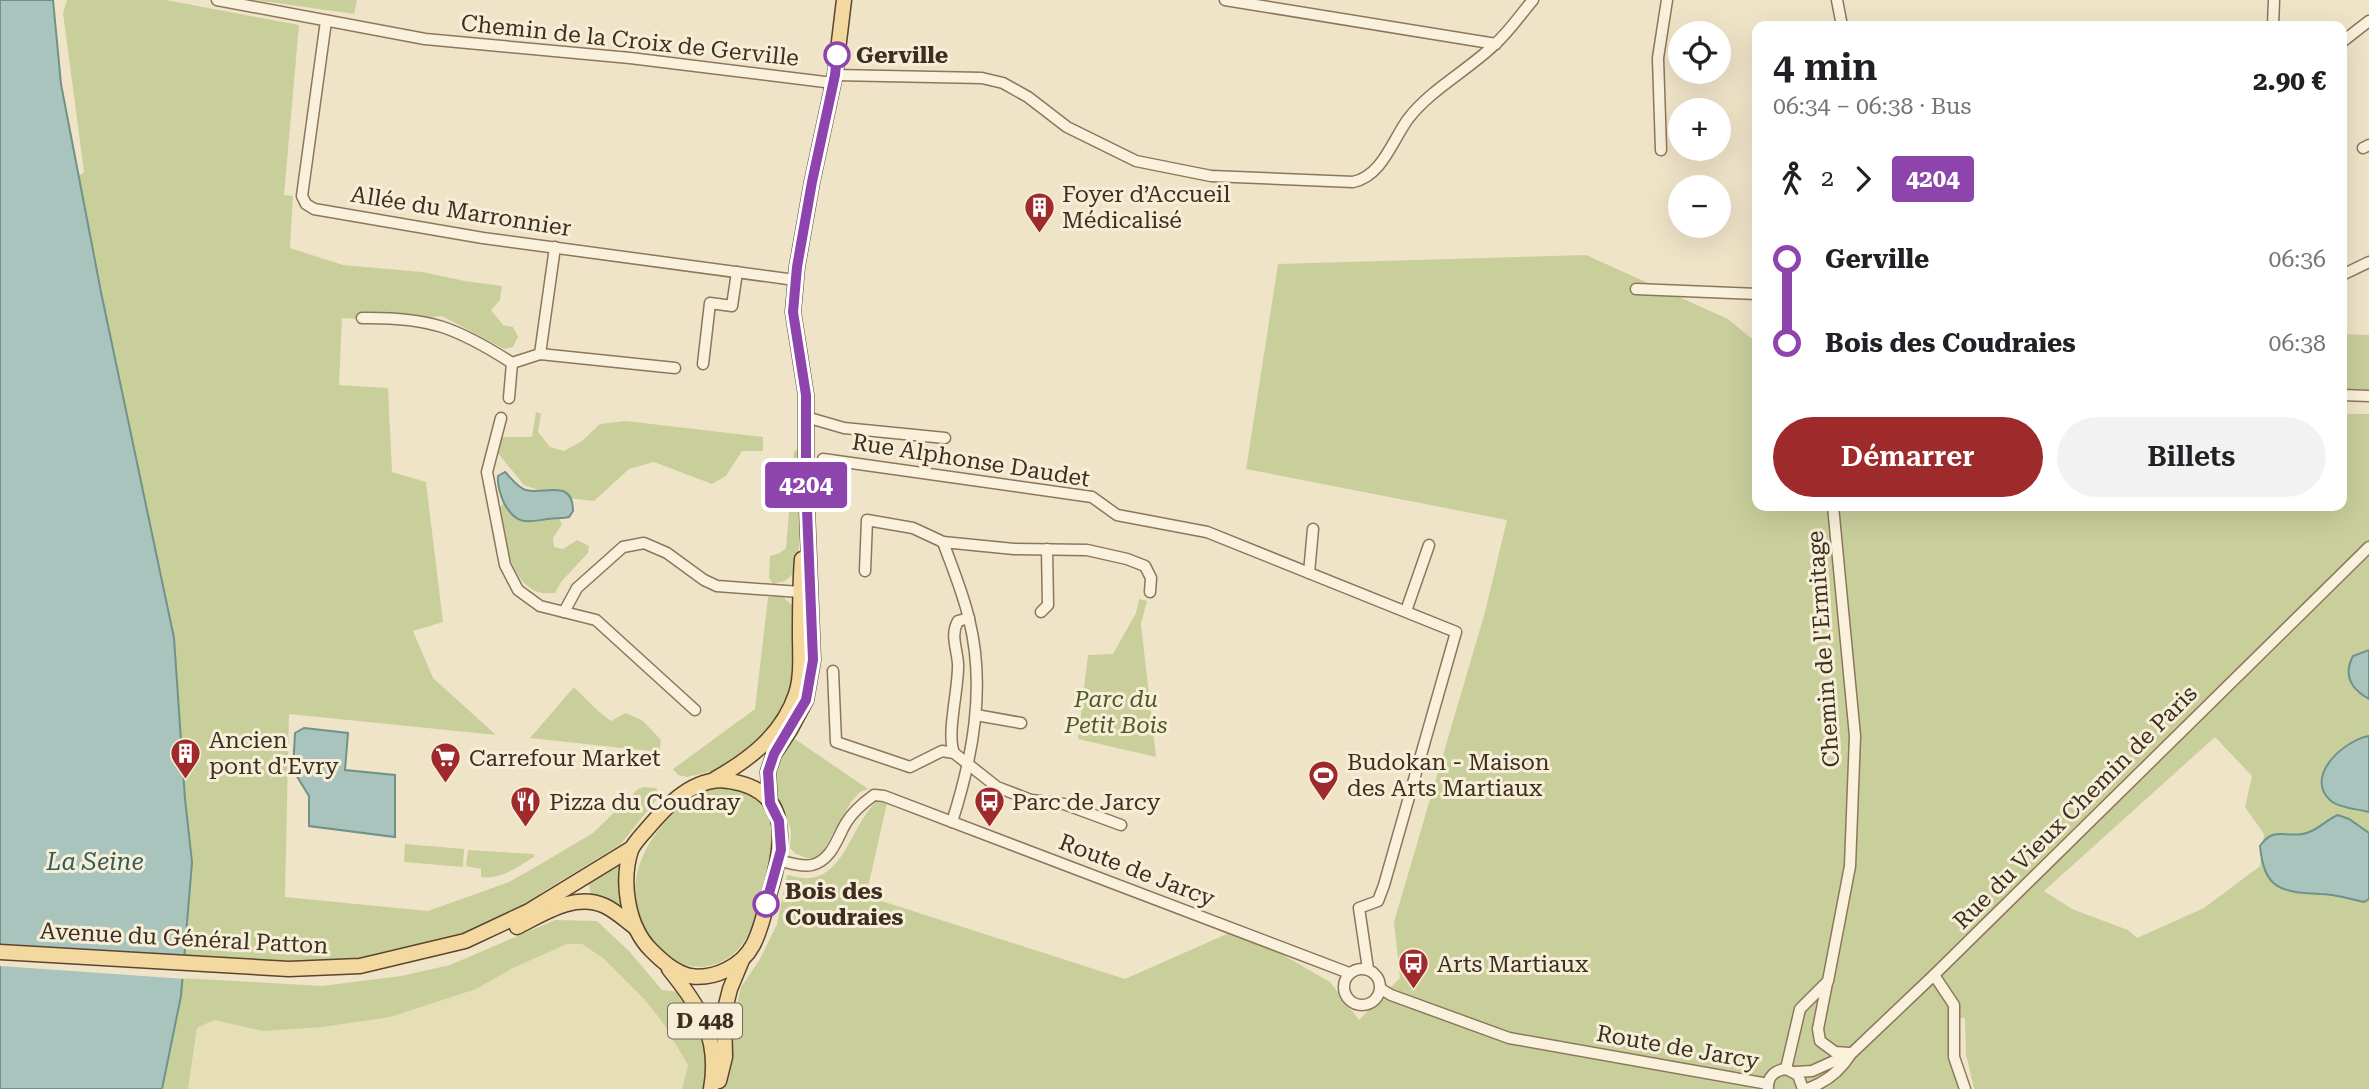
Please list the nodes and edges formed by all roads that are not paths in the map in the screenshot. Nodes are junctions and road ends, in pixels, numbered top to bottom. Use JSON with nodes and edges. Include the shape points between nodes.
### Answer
{"nodes":[{"id":1,"x":217,"y":0,"type":"edge"},
{"id":2,"x":844,"y":0,"type":"edge"},
{"id":3,"x":1225,"y":0,"type":"edge"},
{"id":4,"x":1533,"y":0,"type":"edge"},
{"id":5,"x":1667,"y":0,"type":"edge"},
{"id":6,"x":1837,"y":0,"type":"edge"},
{"id":7,"x":2274,"y":0,"type":"edge"},
{"id":8,"x":1246,"y":2,"type":"edge"},
{"id":9,"x":326,"y":21,"type":"junction"},
{"id":10,"x":1841,"y":21,"type":"edge"},
{"id":11,"x":2273,"y":21,"type":"edge"},
{"id":12,"x":2369,"y":21,"type":"edge"},
{"id":13,"x":2347,"y":38,"type":"edge"},
{"id":14,"x":1496,"y":44,"type":"junction"},
{"id":15,"x":834,"y":79,"type":"junction"},
{"id":16,"x":1661,"y":150,"type":"dead end"},
{"id":17,"x":555,"y":247,"type":"junction"},
{"id":18,"x":2369,"y":262,"type":"edge"},
{"id":19,"x":737,"y":272,"type":"junction"},
{"id":20,"x":2347,"y":273,"type":"edge"},
{"id":21,"x":795,"y":280,"type":"junction"},
{"id":22,"x":1636,"y":289,"type":"dead end"},
{"id":23,"x":1752,"y":295,"type":"edge"},
{"id":24,"x":362,"y":318,"type":"dead end"},
{"id":25,"x":540,"y":354,"type":"junction"},
{"id":26,"x":512,"y":363,"type":"junction"},
{"id":27,"x":703,"y":364,"type":"dead end"},
{"id":28,"x":675,"y":368,"type":"dead end"},
{"id":29,"x":2347,"y":396,"type":"edge"},
{"id":30,"x":2369,"y":396,"type":"edge"},
{"id":31,"x":509,"y":398,"type":"dead end"},
{"id":32,"x":806,"y":417,"type":"junction"},
{"id":33,"x":501,"y":418,"type":"dead end"},
{"id":34,"x":945,"y":438,"type":"dead end"},
{"id":35,"x":823,"y":459,"type":"dead end"},
{"id":36,"x":806,"y":484,"type":"junction"},
{"id":37,"x":1832,"y":511,"type":"edge"},
{"id":38,"x":1313,"y":529,"type":"dead end"},
{"id":39,"x":943,"y":541,"type":"junction"},
{"id":40,"x":1429,"y":545,"type":"dead end"},
{"id":41,"x":2369,"y":547,"type":"edge"},
{"id":42,"x":1047,"y":549,"type":"junction"},
{"id":43,"x":865,"y":571,"type":"dead end"},
{"id":44,"x":1309,"y":573,"type":"junction"},
{"id":45,"x":800,"y":592,"type":"junction"},
{"id":46,"x":1150,"y":592,"type":"dead end"},
{"id":47,"x":1406,"y":611,"type":"junction"},
{"id":48,"x":564,"y":612,"type":"junction"},
{"id":49,"x":1041,"y":612,"type":"dead end"},
{"id":50,"x":969,"y":618,"type":"junction"},
{"id":51,"x":833,"y":671,"type":"dead end"},
{"id":52,"x":695,"y":710,"type":"dead end"},
{"id":53,"x":976,"y":715,"type":"junction"},
{"id":54,"x":1021,"y":723,"type":"dead end"},
{"id":55,"x":954,"y":753,"type":"junction"},
{"id":56,"x":969,"y":765,"type":"junction"},
{"id":57,"x":713,"y":780,"type":"junction"},
{"id":58,"x":770,"y":803,"type":"junction"},
{"id":59,"x":952,"y":822,"type":"junction"},
{"id":60,"x":1121,"y":825,"type":"dead end"},
{"id":61,"x":632,"y":848,"type":"junction"},
{"id":62,"x":779,"y":860,"type":"junction"},
{"id":63,"x":636,"y":928,"type":"junction"},
{"id":64,"x":0,"y":952,"type":"edge"},
{"id":65,"x":0,"y":960,"type":"edge"},
{"id":66,"x":742,"y":960,"type":"junction"},
{"id":67,"x":666,"y":965,"type":"junction"},
{"id":68,"x":1367,"y":969,"type":"junction"},
{"id":69,"x":229,"y":970,"type":"junction"},
{"id":70,"x":1349,"y":973,"type":"junction"},
{"id":71,"x":1934,"y":975,"type":"junction"},
{"id":72,"x":1828,"y":981,"type":"junction"},
{"id":73,"x":1381,"y":989,"type":"junction"},
{"id":74,"x":1852,"y":1053,"type":"junction"},
{"id":75,"x":1791,"y":1071,"type":"junction"},
{"id":76,"x":1768,"y":1087,"type":"edge"},
{"id":77,"x":714,"y":1089,"type":"edge"},
{"id":78,"x":1805,"y":1089,"type":"edge"},
{"id":79,"x":1965,"y":1089,"type":"edge"}],
"edges":[{"from":1,"to":9,"type":"street","name":"Chemin de la Croix de Gerville"},
{"from":2,"to":15,"type":"main road"},
{"from":3,"to":8,"type":"street"},
{"from":4,"to":14,"type":"street","name":"Chemin de la Croix de Gerville"},
{"from":5,"to":16,"type":"street","via":[[1658,58]]},
{"from":6,"to":10,"type":"street"},
{"from":7,"to":11,"type":"street"},
{"from":8,"to":14,"type":"street"},
{"from":9,"to":15,"type":"street","name":"Chemin de la Croix de Gerville","via":[[425,39]]},
{"from":9,"to":17,"type":"street","name":"Allée du Marronnier","via":[[302,196],[306,204],[314,209]]},
{"from":12,"to":13,"type":"street"},
{"from":14,"to":15,"type":"street","name":"Chemin de la Croix de Gerville","via":[[1424,101],[1376,170],[1353,182],[1211,176],[1136,162],[1068,127],[1003,83],[982,78]]},
{"from":15,"to":21,"type":"main road"},
{"from":17,"to":19,"type":"street","name":"Allée du Marronnier"},
{"from":17,"to":25,"type":"street"},
{"from":18,"to":20,"type":"street"},
{"from":19,"to":21,"type":"street","name":"Allée du Marronnier"},
{"from":19,"to":27,"type":"street","via":[[732,306],[710,303]]},
{"from":21,"to":32,"type":"main road","via":[[793,312]]},
{"from":22,"to":23,"type":"street"},
{"from":24,"to":26,"type":"street","via":[[435,323],[475,339]]},
{"from":25,"to":26,"type":"street"},
{"from":25,"to":28,"type":"street"},
{"from":26,"to":31,"type":"street"},
{"from":29,"to":30,"type":"street"},
{"from":32,"to":34,"type":"street","via":[[844,428]]},
{"from":32,"to":36,"type":"main road"},
{"from":33,"to":48,"type":"street","via":[[486,472],[505,565],[518,590],[540,606]]},
{"from":35,"to":44,"type":"street","name":"Rue Alphonse Daudet","via":[[1092,497],[1117,515],[1207,532]]},
{"from":36,"to":45,"type":"main road"},
{"from":36,"to":58,"type":"main road","via":[[813,660],[806,700],[768,772]]},
{"from":37,"to":72,"type":"street","name":"Chemin de l'Ermitage","via":[[1855,736],[1850,866]]},
{"from":38,"to":44,"type":"street"},
{"from":39,"to":42,"type":"street"},
{"from":39,"to":43,"type":"street","via":[[914,528],[867,520]]},
{"from":39,"to":50,"type":"street"},
{"from":40,"to":47,"type":"street"},
{"from":41,"to":71,"type":"street","name":"Rue du Vieux Chemin de Paris"},
{"from":42,"to":46,"type":"street","via":[[1087,550],[1145,566],[1151,578]]},
{"from":42,"to":49,"type":"street","via":[[1048,605]]},
{"from":44,"to":47,"type":"street","name":"Rue Alphonse Daudet"},
{"from":45,"to":48,"type":"street","via":[[717,586],[645,543],[623,547],[577,588]]},
{"from":45,"to":57,"type":"main road","via":[[797,693],[784,721],[763,746]]},
{"from":47,"to":68,"type":"street","name":"Rue Alphonse Daudet","via":[[1456,632],[1384,885],[1378,901],[1359,908]]},
{"from":48,"to":52,"type":"street","via":[[596,620]]},
{"from":50,"to":53,"type":"street","via":[[977,661]]},
{"from":50,"to":55,"type":"street","via":[[958,621],[953,630],[958,662],[950,744]]},
{"from":51,"to":55,"type":"street","via":[[836,742],[910,767],[942,751]]},
{"from":53,"to":54,"type":"street"},
{"from":53,"to":56,"type":"street"},
{"from":55,"to":56,"type":"street"},
{"from":56,"to":59,"type":"street"},
{"from":56,"to":60,"type":"street","via":[[997,787]]},
{"from":57,"to":58,"type":"main road","via":[[747,784]]},
{"from":57,"to":61,"type":"main road","via":[[679,797]]},
{"from":58,"to":62,"type":"main road","via":[[779,821]]},
{"from":59,"to":62,"type":"street","name":"Route de Jarcy","via":[[874,795],[856,809],[837,844],[822,860],[804,866]]},
{"from":59,"to":70,"type":"street","name":"Route de Jarcy"},
{"from":61,"to":63,"type":"main road","via":[[628,897]]},
{"from":61,"to":69,"type":"main road","name":"Avenue du Général Patton","via":[[528,911],[465,941],[360,966]]},
{"from":62,"to":66,"type":"main road","via":[[753,945]]},
{"from":63,"to":67,"type":"main road"},
{"from":63,"to":69,"type":"main road","name":"Avenue du Général Patton","via":[[602,905],[573,902],[467,949],[410,965],[308,977]]},
{"from":64,"to":69,"type":"main road","name":"Avenue du Général Patton"},
{"from":65,"to":69,"type":"main road","name":"Avenue du Général Patton"},
{"from":66,"to":67,"type":"main road","via":[[731,968],[691,976]]},
{"from":66,"to":77,"type":"main road","number":"D 448","via":[[724,1013],[725,1057]]},
{"from":67,"to":77,"type":"main road","number":"D 448","via":[[703,1015],[712,1042]]},
{"from":68,"to":70,"type":"street"},
{"from":68,"to":73,"type":"street","via":[[1378,976]]},
{"from":70,"to":73,"type":"street","via":[[1344,984],[1352,1002],[1371,1003]]},
{"from":71,"to":74,"type":"street","name":"Rue du Vieux Chemin de Paris"},
{"from":71,"to":79,"type":"street","via":[[1954,1005],[1954,1057]]},
{"from":72,"to":74,"type":"street","name":"Chemin de l'Ermitage","via":[[1818,1029],[1820,1041],[1835,1052]]},
{"from":72,"to":75,"type":"street","via":[[1800,1009]]},
{"from":73,"to":76,"type":"street","name":"Route de Jarcy","via":[[1509,1038]]},
{"from":74,"to":75,"type":"street","name":"Rue du Vieux Chemin de Paris","via":[[1822,1067]]},
{"from":74,"to":78,"type":"street","via":[[1828,1078]]},
{"from":75,"to":76,"type":"street","via":[[1773,1074]]},
{"from":75,"to":78,"type":"street"}]}
